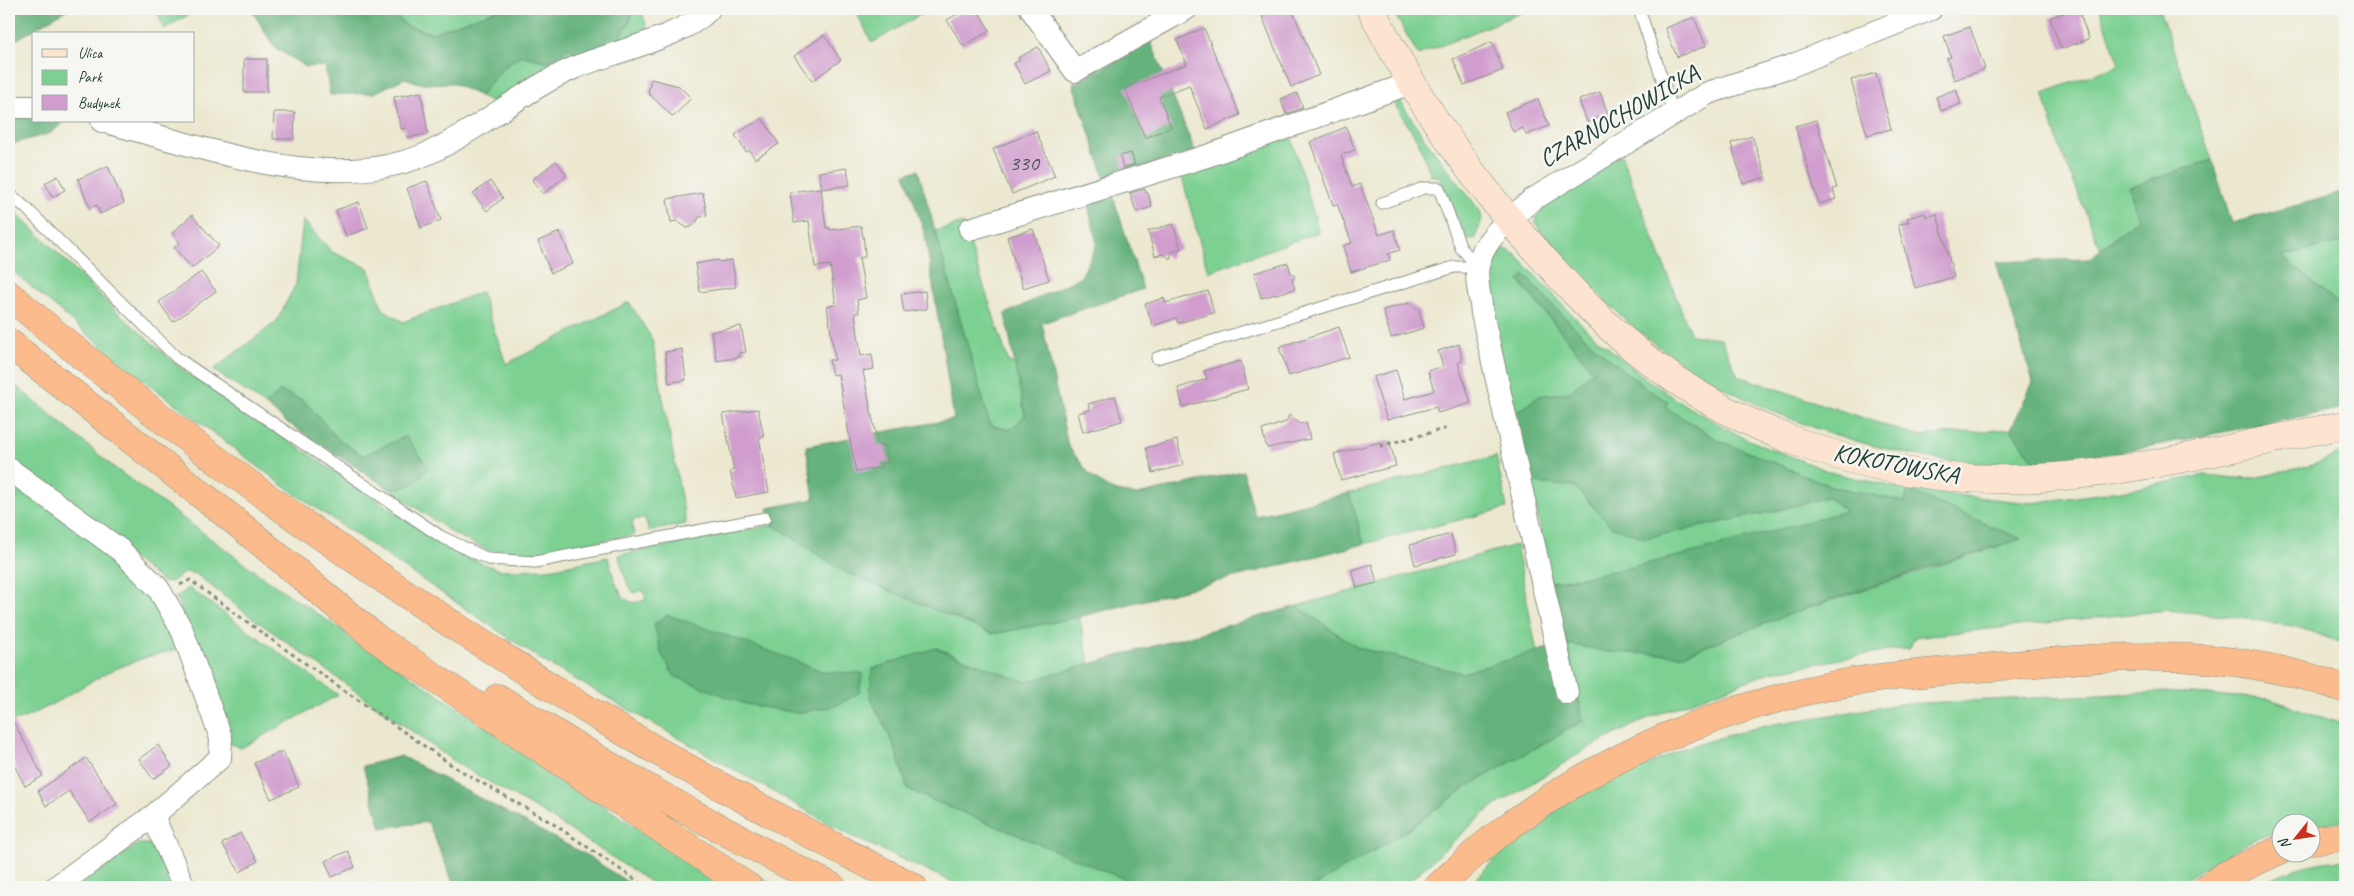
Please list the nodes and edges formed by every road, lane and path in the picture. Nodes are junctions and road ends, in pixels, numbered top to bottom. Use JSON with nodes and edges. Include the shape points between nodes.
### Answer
{"nodes":[{"id":1,"x":709,"y":9,"type":"edge"},
{"id":2,"x":1031,"y":9,"type":"edge"},
{"id":3,"x":1186,"y":9,"type":"edge"},
{"id":4,"x":1371,"y":9,"type":"edge"},
{"id":5,"x":1639,"y":9,"type":"edge"},
{"id":6,"x":1931,"y":9,"type":"edge"},
{"id":7,"x":1411,"y":83,"type":"junction"},
{"id":8,"x":9,"y":107,"type":"edge"},
{"id":9,"x":32,"y":107,"type":"edge"},
{"id":10,"x":1673,"y":112,"type":"junction"},
{"id":11,"x":106,"y":122,"type":"edge"},
{"id":12,"x":9,"y":193,"type":"edge"},
{"id":13,"x":1382,"y":203,"type":"dead end"},
{"id":14,"x":1514,"y":225,"type":"junction"},
{"id":15,"x":970,"y":229,"type":"dead end"},
{"id":16,"x":1478,"y":267,"type":"junction"},
{"id":17,"x":9,"y":295,"type":"edge"},
{"id":18,"x":9,"y":343,"type":"edge"},
{"id":19,"x":1157,"y":358,"type":"dead end"},
{"id":20,"x":2345,"y":425,"type":"edge"},
{"id":21,"x":1448,"y":428,"type":"dead end"},
{"id":22,"x":1380,"y":446,"type":"dead end"},
{"id":23,"x":9,"y":469,"type":"edge"},
{"id":24,"x":765,"y":518,"type":"dead end"},
{"id":25,"x":241,"y":526,"type":"junction"},
{"id":26,"x":161,"y":594,"type":"junction"},
{"id":27,"x":2345,"y":689,"type":"edge"},
{"id":28,"x":1567,"y":692,"type":"dead end"},
{"id":29,"x":153,"y":816,"type":"junction"},
{"id":30,"x":2345,"y":837,"type":"edge"},
{"id":31,"x":2322,"y":839,"type":"edge"},
{"id":32,"x":2272,"y":854,"type":"edge"},
{"id":33,"x":56,"y":887,"type":"edge"},
{"id":34,"x":184,"y":887,"type":"edge"},
{"id":35,"x":646,"y":887,"type":"edge"},
{"id":36,"x":748,"y":887,"type":"edge"},
{"id":37,"x":832,"y":887,"type":"edge"},
{"id":38,"x":913,"y":887,"type":"edge"},
{"id":39,"x":1438,"y":887,"type":"edge"},
{"id":40,"x":2208,"y":887,"type":"edge"}],
"edges":[{"from":1,"to":11,"type":"street","via":[[680,30],[559,75],[431,152],[382,167],[319,170],[284,166]]},
{"from":2,"to":3,"type":"street","via":[[1075,71]]},
{"from":4,"to":7,"type":"street","name":"KOKOTOWSKA"},
{"from":5,"to":10,"type":"lane"},
{"from":6,"to":10,"type":"street","name":"CZARNOCHOWICKA","via":[[1791,66],[1708,93]]},
{"from":7,"to":14,"type":"street","name":"KOKOTOWSKA","via":[[1441,131]]},
{"from":7,"to":15,"type":"street","via":[[1207,156]]},
{"from":8,"to":9,"type":"street"},
{"from":10,"to":14,"type":"street","name":"CZARNOCHOWICKA","via":[[1538,195]]},
{"from":12,"to":24,"type":"lane","via":[[177,358],[440,536],[488,559],[535,562]]},
{"from":13,"to":16,"type":"lane","via":[[1424,188],[1439,188],[1461,248]]},
{"from":14,"to":16,"type":"street","name":"CZARNOCHOWICKA","via":[[1484,248]]},
{"from":14,"to":20,"type":"street","name":"KOKOTOWSKA","via":[[1606,324],[1676,380],[1748,422],[1810,446],[1872,464],[1933,476],[1979,479],[2073,476],[2167,461]]},
{"from":16,"to":19,"type":"lane","via":[[1454,266]]},
{"from":16,"to":28,"type":"street","via":[[1482,313]]},
{"from":17,"to":38,"type":"highway","via":[[184,436],[407,596],[688,769]]},
{"from":18,"to":25,"type":"highway"},
{"from":21,"to":22,"type":"path"},
{"from":23,"to":26,"type":"street","via":[[120,550]]},
{"from":25,"to":36,"type":"highway","via":[[377,639]]},
{"from":25,"to":37,"type":"highway","via":[[444,664],[594,757]]},
{"from":26,"to":29,"type":"street","via":[[182,630],[221,738],[220,758]]},
{"from":26,"to":35,"type":"path","via":[[190,580],[456,768],[552,823]]},
{"from":27,"to":39,"type":"highway","via":[[2270,666],[2173,656],[2106,657],[1913,674],[1784,696],[1682,730],[1599,770],[1495,836]]},
{"from":29,"to":33,"type":"street"},
{"from":29,"to":34,"type":"street"},
{"from":30,"to":31,"type":"highway"},
{"from":32,"to":40,"type":"highway","via":[[2231,872]]}]}
